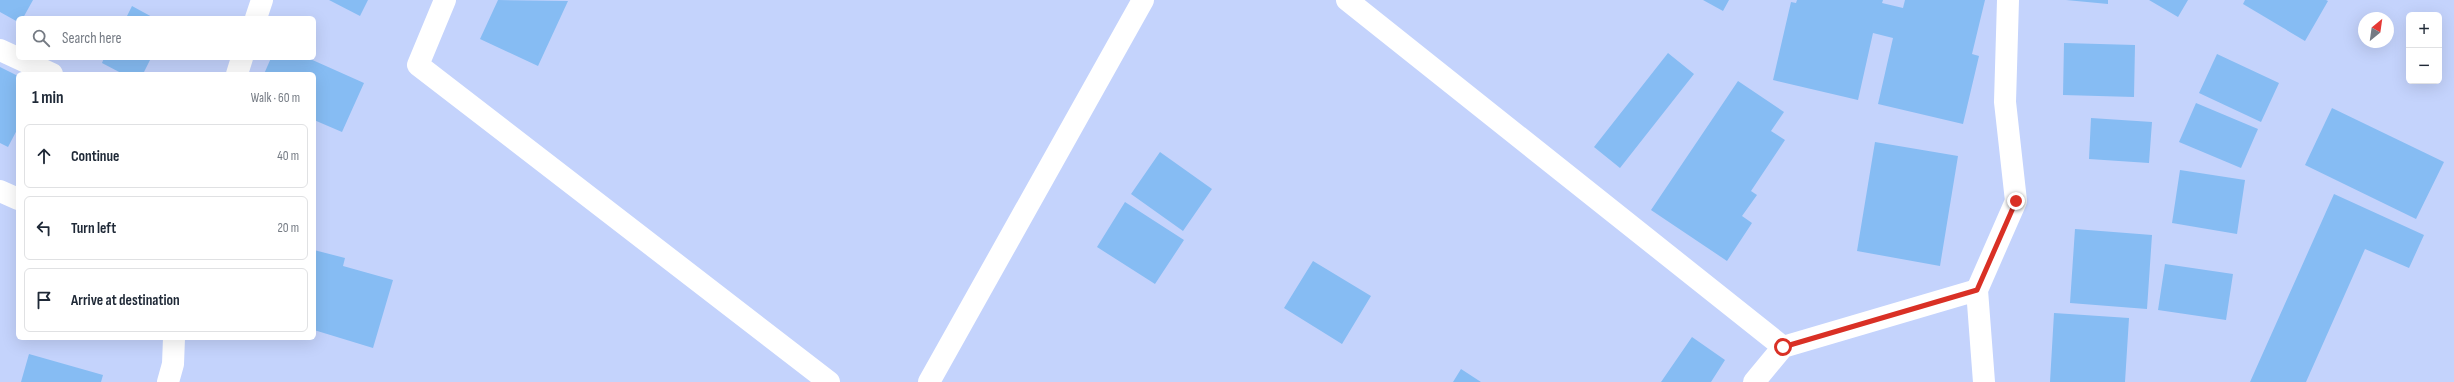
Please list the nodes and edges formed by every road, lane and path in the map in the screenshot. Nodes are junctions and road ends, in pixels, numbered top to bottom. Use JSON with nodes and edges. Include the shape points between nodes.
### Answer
{"nodes":[{"id":1,"x":262,"y":0,"type":"edge"},
{"id":2,"x":445,"y":0,"type":"edge"},
{"id":3,"x":1143,"y":0,"type":"edge"},
{"id":4,"x":1347,"y":0,"type":"edge"},
{"id":5,"x":2008,"y":0,"type":"edge"},
{"id":6,"x":257,"y":16,"type":"edge"},
{"id":7,"x":0,"y":50,"type":"edge"},
{"id":8,"x":16,"y":57,"type":"edge"},
{"id":9,"x":22,"y":60,"type":"edge"},
{"id":10,"x":241,"y":60,"type":"edge"},
{"id":11,"x":48,"y":72,"type":"edge"},
{"id":12,"x":238,"y":72,"type":"edge"},
{"id":13,"x":0,"y":191,"type":"edge"},
{"id":14,"x":16,"y":199,"type":"edge"},
{"id":15,"x":1977,"y":290,"type":"junction"},
{"id":16,"x":174,"y":340,"type":"edge"},
{"id":17,"x":1783,"y":347,"type":"junction"},
{"id":18,"x":168,"y":382,"type":"edge"},
{"id":19,"x":829,"y":382,"type":"edge"},
{"id":20,"x":929,"y":382,"type":"edge"},
{"id":21,"x":1754,"y":382,"type":"edge"},
{"id":22,"x":1984,"y":382,"type":"edge"}],
"edges":[{"from":1,"to":6,"type":"street"},
{"from":2,"to":19,"type":"street","via":[[418,65]]},
{"from":3,"to":20,"type":"street"},
{"from":4,"to":17,"type":"street"},
{"from":5,"to":15,"type":"street","via":[[2005,102],[2016,201]]},
{"from":7,"to":8,"type":"street"},
{"from":9,"to":11,"type":"street"},
{"from":10,"to":12,"type":"street"},
{"from":13,"to":14,"type":"street"},
{"from":15,"to":17,"type":"street"},
{"from":15,"to":22,"type":"street"},
{"from":16,"to":18,"type":"street","via":[[173,364]]},
{"from":17,"to":21,"type":"street"}]}
